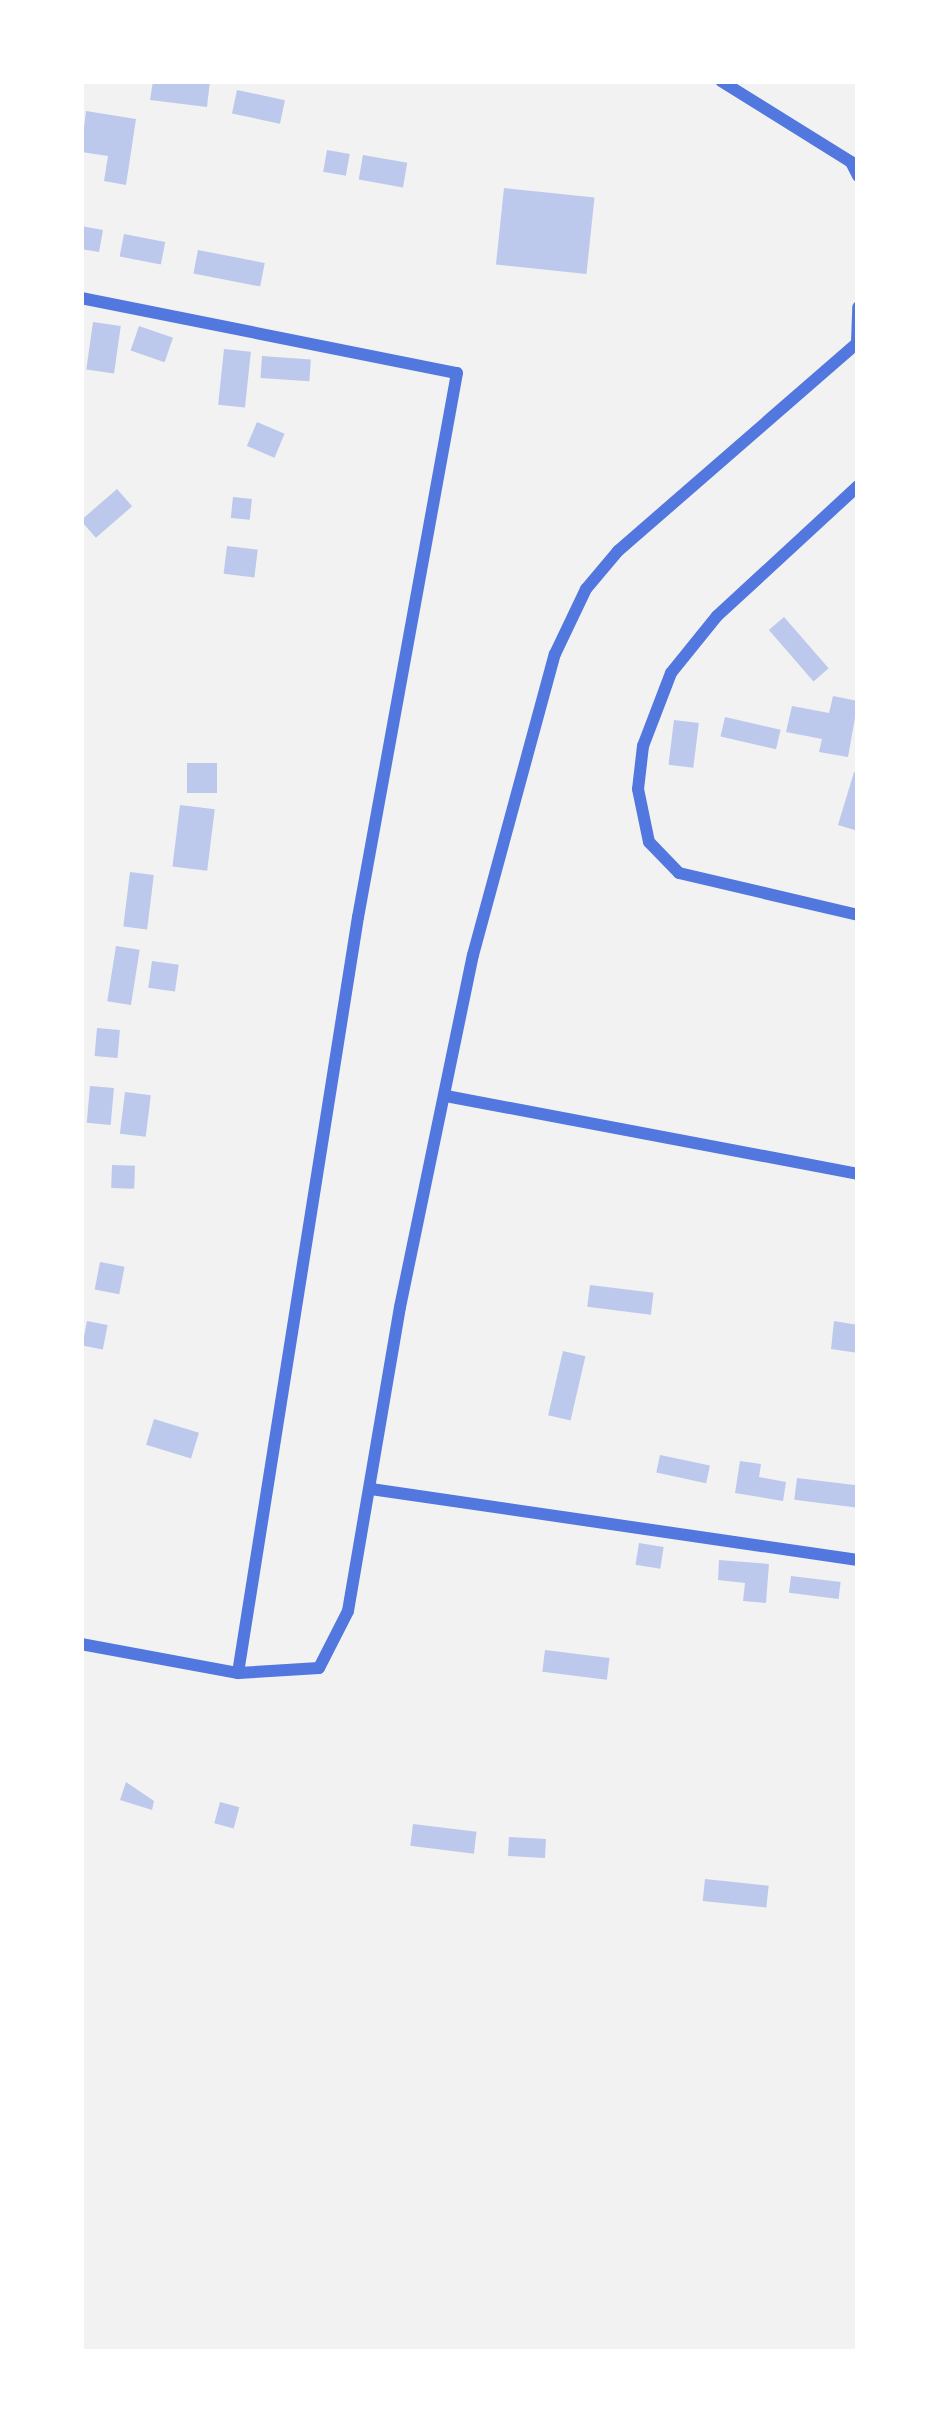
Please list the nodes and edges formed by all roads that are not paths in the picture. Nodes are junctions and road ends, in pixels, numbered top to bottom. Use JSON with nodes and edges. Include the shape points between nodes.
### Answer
{"nodes":[{"id":1,"x":721,"y":81,"type":"edge"},
{"id":2,"x":856,"y":164,"type":"edge"},
{"id":3,"x":81,"y":298,"type":"edge"},
{"id":4,"x":858,"y":307,"type":"edge"},
{"id":5,"x":858,"y":486,"type":"edge"},
{"id":6,"x":858,"y":915,"type":"edge"},
{"id":7,"x":446,"y":1096,"type":"junction"},
{"id":8,"x":858,"y":1174,"type":"edge"},
{"id":9,"x":371,"y":1489,"type":"junction"},
{"id":10,"x":858,"y":1560,"type":"edge"},
{"id":11,"x":81,"y":1644,"type":"edge"},
{"id":12,"x":238,"y":1673,"type":"junction"}],
"edges":[{"from":1,"to":2,"type":"street"},
{"from":3,"to":12,"type":"street","via":[[457,373],[358,917]]},
{"from":4,"to":7,"type":"street","via":[[856,343],[618,551],[569,620],[473,955]]},
{"from":5,"to":6,"type":"street","via":[[717,616],[671,673],[643,746],[638,789],[649,842],[679,872]]},
{"from":7,"to":8,"type":"street"},
{"from":7,"to":9,"type":"street"},
{"from":9,"to":10,"type":"street"},
{"from":9,"to":12,"type":"street","via":[[348,1612],[319,1668]]},
{"from":11,"to":12,"type":"street"}]}
